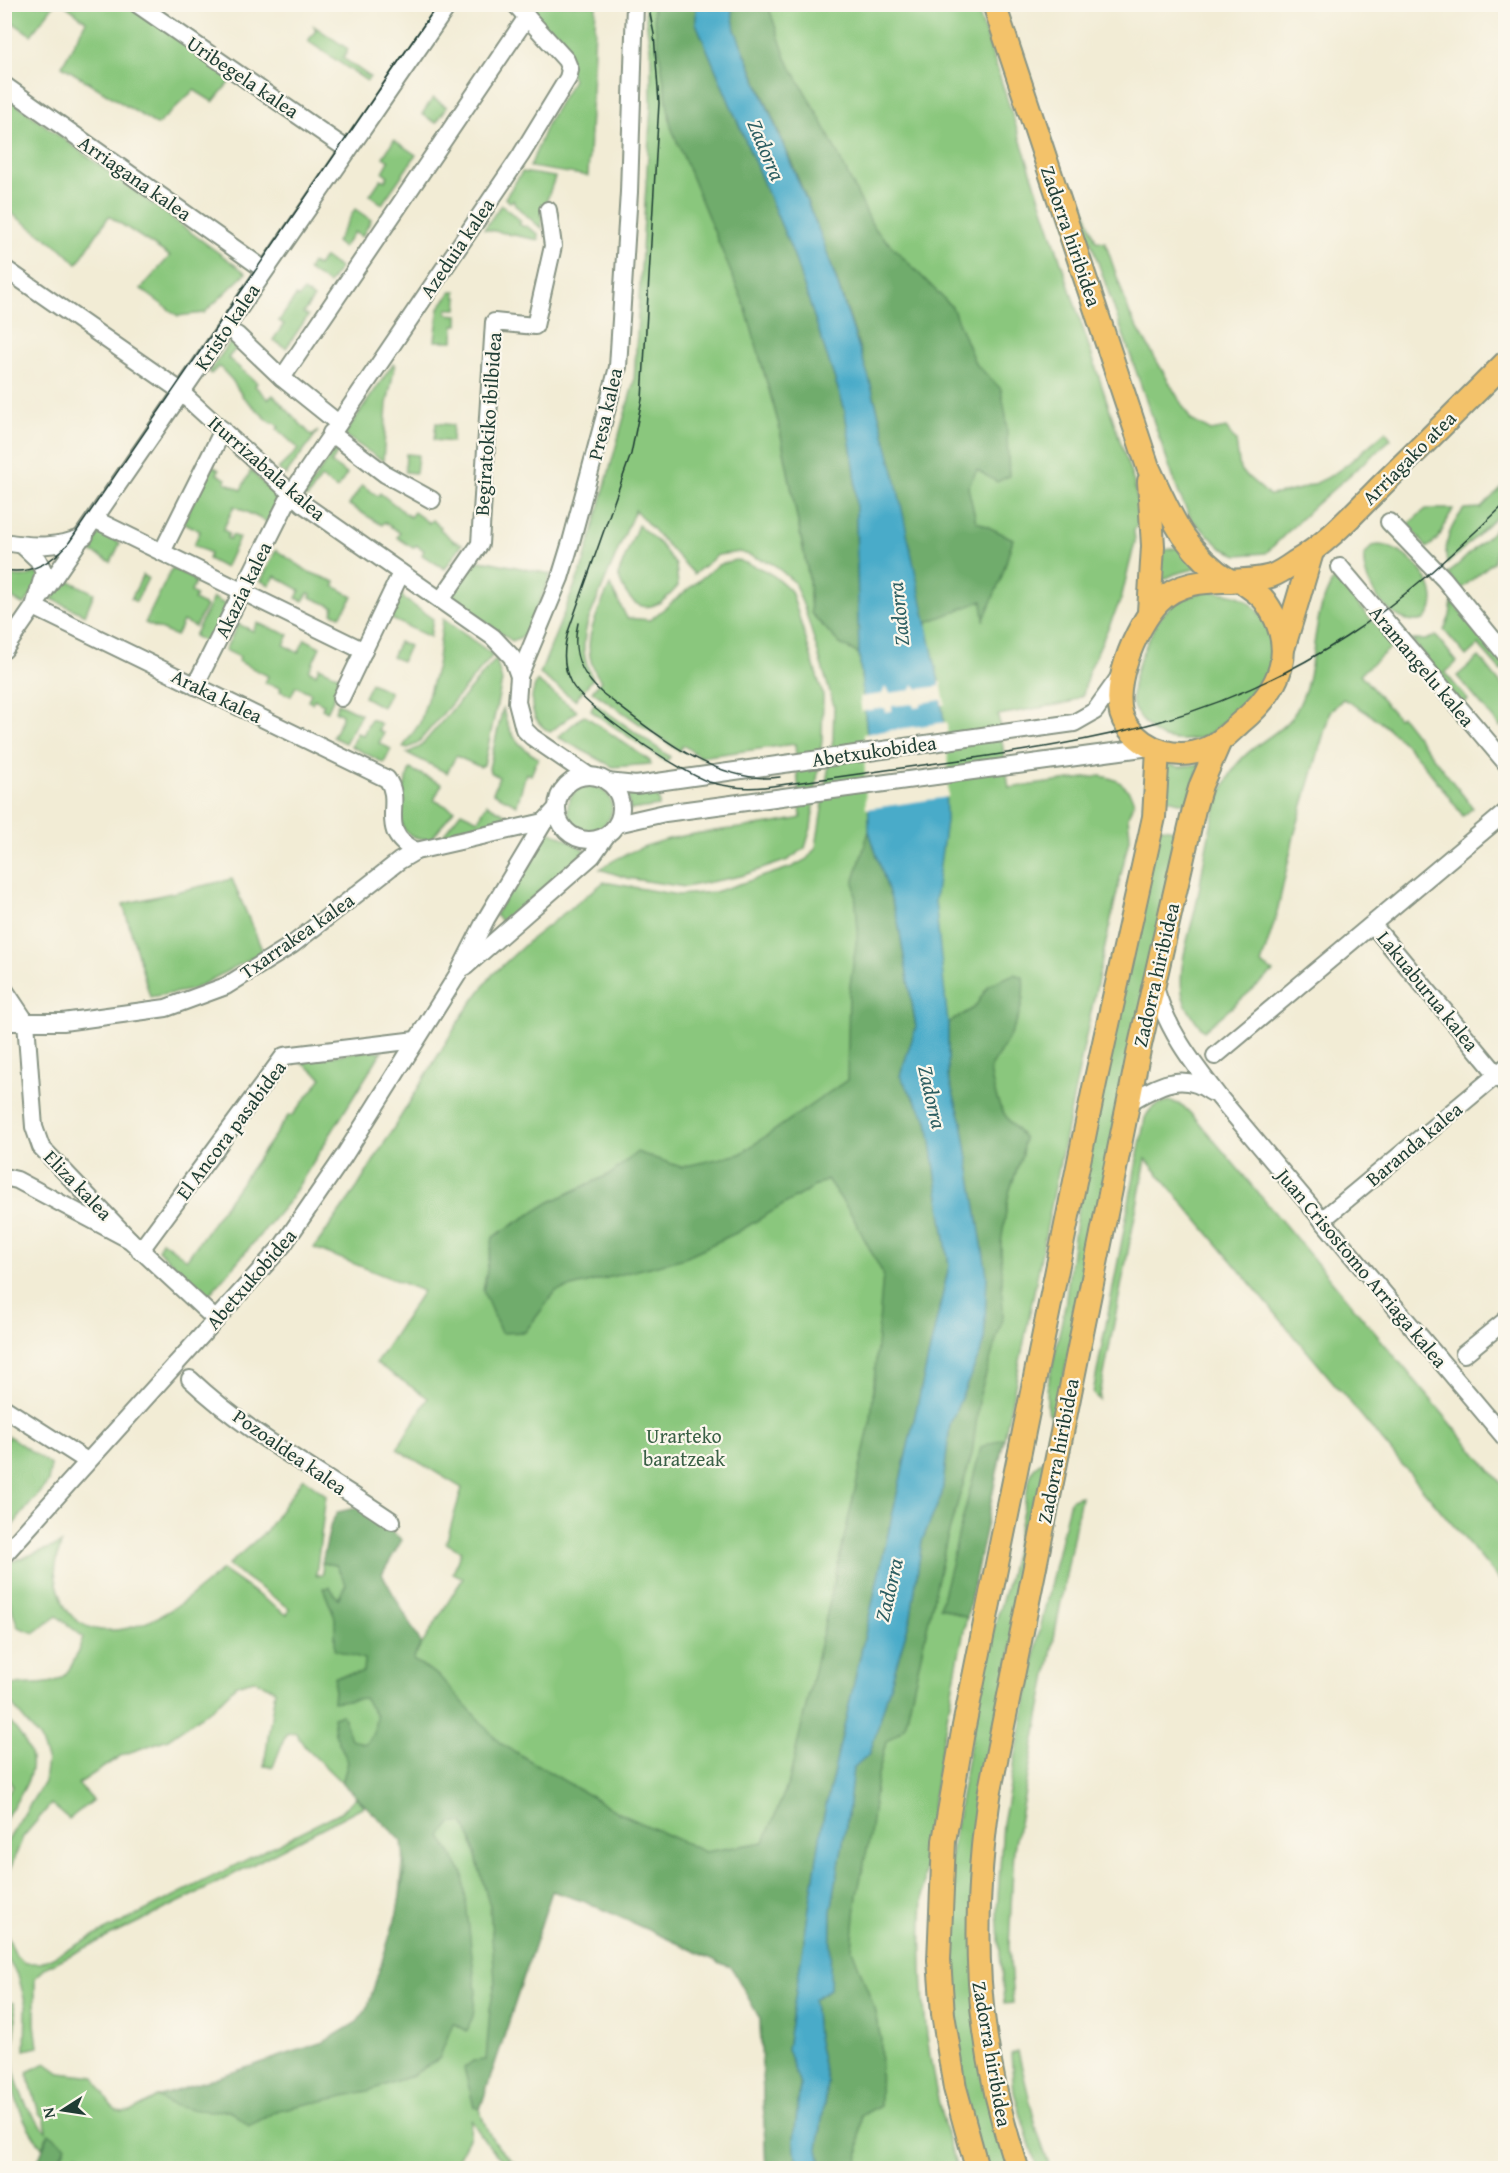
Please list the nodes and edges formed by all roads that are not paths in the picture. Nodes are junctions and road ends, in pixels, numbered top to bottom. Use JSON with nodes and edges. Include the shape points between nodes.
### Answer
{"nodes":[{"id":1,"x":137,"y":4,"type":"edge"},
{"id":2,"x":449,"y":4,"type":"edge"},
{"id":3,"x":515,"y":4,"type":"edge"},
{"id":4,"x":635,"y":4,"type":"edge"},
{"id":5,"x":994,"y":4,"type":"edge"},
{"id":6,"x":527,"y":18,"type":"junction"},
{"id":7,"x":4,"y":85,"type":"edge"},
{"id":8,"x":348,"y":150,"type":"junction"},
{"id":9,"x":548,"y":210,"type":"dead end"},
{"id":10,"x":4,"y":267,"type":"edge"},
{"id":11,"x":265,"y":270,"type":"junction"},
{"id":12,"x":237,"y":335,"type":"dead end"},
{"id":13,"x":1506,"y":362,"type":"edge"},
{"id":14,"x":282,"y":378,"type":"junction"},
{"id":15,"x":181,"y":393,"type":"junction"},
{"id":16,"x":335,"y":428,"type":"junction"},
{"id":17,"x":223,"y":430,"type":"junction"},
{"id":18,"x":1148,"y":467,"type":"junction"},
{"id":19,"x":291,"y":494,"type":"junction"},
{"id":20,"x":432,"y":500,"type":"dead end"},
{"id":21,"x":96,"y":520,"type":"junction"},
{"id":22,"x":1389,"y":522,"type":"dead end"},
{"id":23,"x":85,"y":536,"type":"junction"},
{"id":24,"x":4,"y":542,"type":"edge"},
{"id":25,"x":23,"y":546,"type":"junction"},
{"id":26,"x":163,"y":550,"type":"junction"},
{"id":27,"x":1312,"y":552,"type":"junction"},
{"id":28,"x":1340,"y":567,"type":"dead end"},
{"id":29,"x":401,"y":573,"type":"junction"},
{"id":30,"x":1235,"y":581,"type":"junction"},
{"id":31,"x":244,"y":591,"type":"junction"},
{"id":32,"x":441,"y":600,"type":"junction"},
{"id":33,"x":34,"y":607,"type":"junction"},
{"id":34,"x":1149,"y":612,"type":"junction"},
{"id":35,"x":4,"y":650,"type":"edge"},
{"id":36,"x":364,"y":651,"type":"junction"},
{"id":37,"x":1283,"y":651,"type":"junction"},
{"id":38,"x":1506,"y":655,"type":"edge"},
{"id":39,"x":1120,"y":675,"type":"junction"},
{"id":40,"x":519,"y":676,"type":"junction"},
{"id":41,"x":195,"y":686,"type":"junction"},
{"id":42,"x":342,"y":698,"type":"dead end"},
{"id":43,"x":1220,"y":741,"type":"junction"},
{"id":44,"x":1154,"y":748,"type":"junction"},
{"id":45,"x":1506,"y":763,"type":"edge"},
{"id":46,"x":589,"y":776,"type":"junction"},
{"id":47,"x":607,"y":782,"type":"junction"},
{"id":48,"x":557,"y":808,"type":"junction"},
{"id":49,"x":1506,"y":812,"type":"edge"},
{"id":50,"x":544,"y":822,"type":"junction"},
{"id":51,"x":612,"y":830,"type":"junction"},
{"id":52,"x":416,"y":851,"type":"junction"},
{"id":53,"x":1373,"y":925,"type":"junction"},
{"id":54,"x":458,"y":974,"type":"junction"},
{"id":55,"x":1154,"y":981,"type":"junction"},
{"id":56,"x":4,"y":988,"type":"edge"},
{"id":57,"x":4,"y":1022,"type":"edge"},
{"id":58,"x":26,"y":1022,"type":"junction"},
{"id":59,"x":416,"y":1040,"type":"junction"},
{"id":60,"x":1215,"y":1056,"type":"dead end"},
{"id":61,"x":1502,"y":1076,"type":"edge"},
{"id":62,"x":1219,"y":1097,"type":"junction"},
{"id":63,"x":1128,"y":1103,"type":"junction"},
{"id":64,"x":4,"y":1178,"type":"edge"},
{"id":65,"x":1322,"y":1220,"type":"junction"},
{"id":66,"x":135,"y":1245,"type":"junction"},
{"id":67,"x":216,"y":1320,"type":"junction"},
{"id":68,"x":1506,"y":1320,"type":"edge"},
{"id":69,"x":1464,"y":1354,"type":"dead end"},
{"id":70,"x":190,"y":1379,"type":"dead end"},
{"id":71,"x":4,"y":1408,"type":"edge"},
{"id":72,"x":1506,"y":1439,"type":"edge"},
{"id":73,"x":87,"y":1461,"type":"junction"},
{"id":74,"x":392,"y":1521,"type":"dead end"},
{"id":75,"x":4,"y":1555,"type":"edge"},
{"id":76,"x":977,"y":2169,"type":"edge"},
{"id":77,"x":1017,"y":2169,"type":"edge"}],
"edges":[{"from":1,"to":8,"type":"street","name":"Uribegela kalea"},
{"from":2,"to":8,"type":"street","name":"Kristo kalea"},
{"from":3,"to":6,"type":"street","name":"Azeduia kalea"},
{"from":4,"to":40,"type":"street","name":"Presa kalea","via":[[618,367],[566,560]]},
{"from":5,"to":18,"type":"main road","name":"Zadorra hiribidea"},
{"from":6,"to":14,"type":"street"},
{"from":6,"to":16,"type":"street","name":"Azeduia kalea","via":[[566,60],[568,78],[521,155]]},
{"from":7,"to":11,"type":"street","name":"Arriagana kalea"},
{"from":8,"to":11,"type":"street","name":"Kristo kalea"},
{"from":9,"to":32,"type":"street","name":"Begiratokiko ibilbidea","via":[[554,246],[535,326],[494,322],[480,544]]},
{"from":10,"to":15,"type":"street","name":"Iturrizabala kalea"},
{"from":11,"to":15,"type":"street","name":"Kristo kalea"},
{"from":12,"to":14,"type":"street"},
{"from":13,"to":27,"type":"main road","name":"Arriagako atea"},
{"from":14,"to":16,"type":"street"},
{"from":15,"to":17,"type":"street","name":"Iturrizabala kalea"},
{"from":15,"to":21,"type":"street","name":"Kristo kalea"},
{"from":16,"to":19,"type":"street","name":"Azeduia kalea"},
{"from":16,"to":20,"type":"street","via":[[385,474]]},
{"from":17,"to":19,"type":"street","name":"Iturrizabala kalea"},
{"from":17,"to":26,"type":"street"},
{"from":18,"to":30,"type":"main road","name":"Zadorra hiribidea","via":[[1192,549],[1201,560]]},
{"from":18,"to":34,"type":"main road","name":"Zadorra hiribidea","via":[[1153,537]]},
{"from":19,"to":29,"type":"street","name":"Iturrizabala kalea"},
{"from":19,"to":31,"type":"street","name":"Akazia kalea"},
{"from":21,"to":23,"type":"street","name":"Kristo kalea"},
{"from":21,"to":26,"type":"street"},
{"from":22,"to":38,"type":"street","via":[[1444,579]]},
{"from":23,"to":25,"type":"street","via":[[68,544]]},
{"from":23,"to":33,"type":"street","name":"Kristo kalea"},
{"from":24,"to":25,"type":"street"},
{"from":25,"to":33,"type":"street","via":[[44,572]]},
{"from":26,"to":31,"type":"street"},
{"from":27,"to":30,"type":"main road","name":"Arriagako atea","via":[[1272,576]]},
{"from":27,"to":37,"type":"main road","name":"Arriagako atea"},
{"from":28,"to":45,"type":"street","name":"Aramangelu kalea"},
{"from":29,"to":32,"type":"street","name":"Iturrizabala kalea"},
{"from":29,"to":36,"type":"street"},
{"from":30,"to":34,"type":"main road","name":"Zadorra hiribidea","via":[[1208,581],[1182,587]]},
{"from":30,"to":37,"type":"main road","name":"Zadorra hiribidea","via":[[1264,600],[1281,634]]},
{"from":31,"to":36,"type":"street"},
{"from":31,"to":41,"type":"street","name":"Akazia kalea"},
{"from":32,"to":40,"type":"street","name":"Iturrizabala kalea","via":[[498,642],[512,657]]},
{"from":33,"to":35,"type":"street","name":"Kristo kalea"},
{"from":33,"to":41,"type":"street","name":"Araka kalea"},
{"from":34,"to":39,"type":"main road","name":"Zadorra hiribidea"},
{"from":36,"to":42,"type":"street"},
{"from":37,"to":43,"type":"main road","name":"Zadorra hiribidea","via":[[1280,675],[1260,707]]},
{"from":39,"to":44,"type":"main road","name":"Zadorra hiribidea","via":[[1119,700],[1125,724]]},
{"from":39,"to":47,"type":"street","name":"Abetxukobidea","via":[[1102,702],[1086,718],[1074,723],[636,785]]},
{"from":40,"to":46,"type":"street","name":"Presa kalea","via":[[517,702],[524,729]]},
{"from":41,"to":52,"type":"street","name":"Araka kalea","via":[[387,779],[392,785],[391,819],[396,833]]},
{"from":43,"to":44,"type":"main road","name":"Zadorra hiribidea","via":[[1189,753]]},
{"from":43,"to":55,"type":"main road","name":"Zadorra hiribidea","via":[[1194,809]]},
{"from":44,"to":51,"type":"street","name":"Abetxukobidea","via":[[665,813]]},
{"from":44,"to":76,"type":"main road","name":"Zadorra hiribidea","via":[[1154,817],[1092,1094],[944,1841],[939,1949],[943,2013],[955,2088]]},
{"from":46,"to":47,"type":"street"},
{"from":46,"to":48,"type":"street","via":[[578,778],[565,788]]},
{"from":47,"to":51,"type":"street","via":[[620,800],[620,816]]},
{"from":48,"to":50,"type":"street","name":"Abetxukobidea"},
{"from":48,"to":51,"type":"street","via":[[561,823],[573,836],[592,840]]},
{"from":49,"to":53,"type":"street"},
{"from":50,"to":52,"type":"street","name":"Txarrakea kalea"},
{"from":50,"to":54,"type":"street","name":"Abetxukobidea"},
{"from":51,"to":54,"type":"street","name":"Abetxukobidea","via":[[592,856]]},
{"from":52,"to":58,"type":"street","name":"Txarrakea kalea","via":[[292,945],[226,986],[166,1008],[63,1022]]},
{"from":53,"to":60,"type":"street"},
{"from":53,"to":61,"type":"street","name":"Lakuaburua kalea"},
{"from":54,"to":59,"type":"street","name":"Abetxukobidea"},
{"from":55,"to":62,"type":"street","name":"Juan Crisostomo Arriaga kalea","via":[[1166,1021]]},
{"from":55,"to":63,"type":"main road","name":"Zadorra hiribidea"},
{"from":56,"to":58,"type":"street","name":"Eliza kalea"},
{"from":57,"to":58,"type":"street","name":"Txarrakea kalea"},
{"from":58,"to":66,"type":"street","name":"Eliza kalea","via":[[34,1127],[41,1147]]},
{"from":59,"to":66,"type":"street","name":"El Ancora pasabidea","via":[[284,1056]]},
{"from":59,"to":67,"type":"street","name":"Abetxukobidea","via":[[311,1207]]},
{"from":61,"to":65,"type":"street","name":"Baranda kalea"},
{"from":62,"to":63,"type":"street","name":"Juan Crisostomo Arriaga kalea","via":[[1204,1086],[1180,1080],[1160,1084]]},
{"from":62,"to":65,"type":"street","name":"Juan Crisostomo Arriaga kalea"},
{"from":63,"to":77,"type":"main road","name":"Zadorra hiribidea","via":[[980,1855],[977,1974],[984,2030]]},
{"from":64,"to":66,"type":"street","via":[[17,1180]]},
{"from":65,"to":72,"type":"street","name":"Juan Crisostomo Arriaga kalea"},
{"from":66,"to":67,"type":"street"},
{"from":67,"to":73,"type":"street","name":"Abetxukobidea"},
{"from":68,"to":69,"type":"street"},
{"from":70,"to":74,"type":"street","name":"Pozoaldea kalea","via":[[306,1466]]},
{"from":71,"to":73,"type":"street"},
{"from":73,"to":75,"type":"street","name":"Abetxukobidea"}]}
